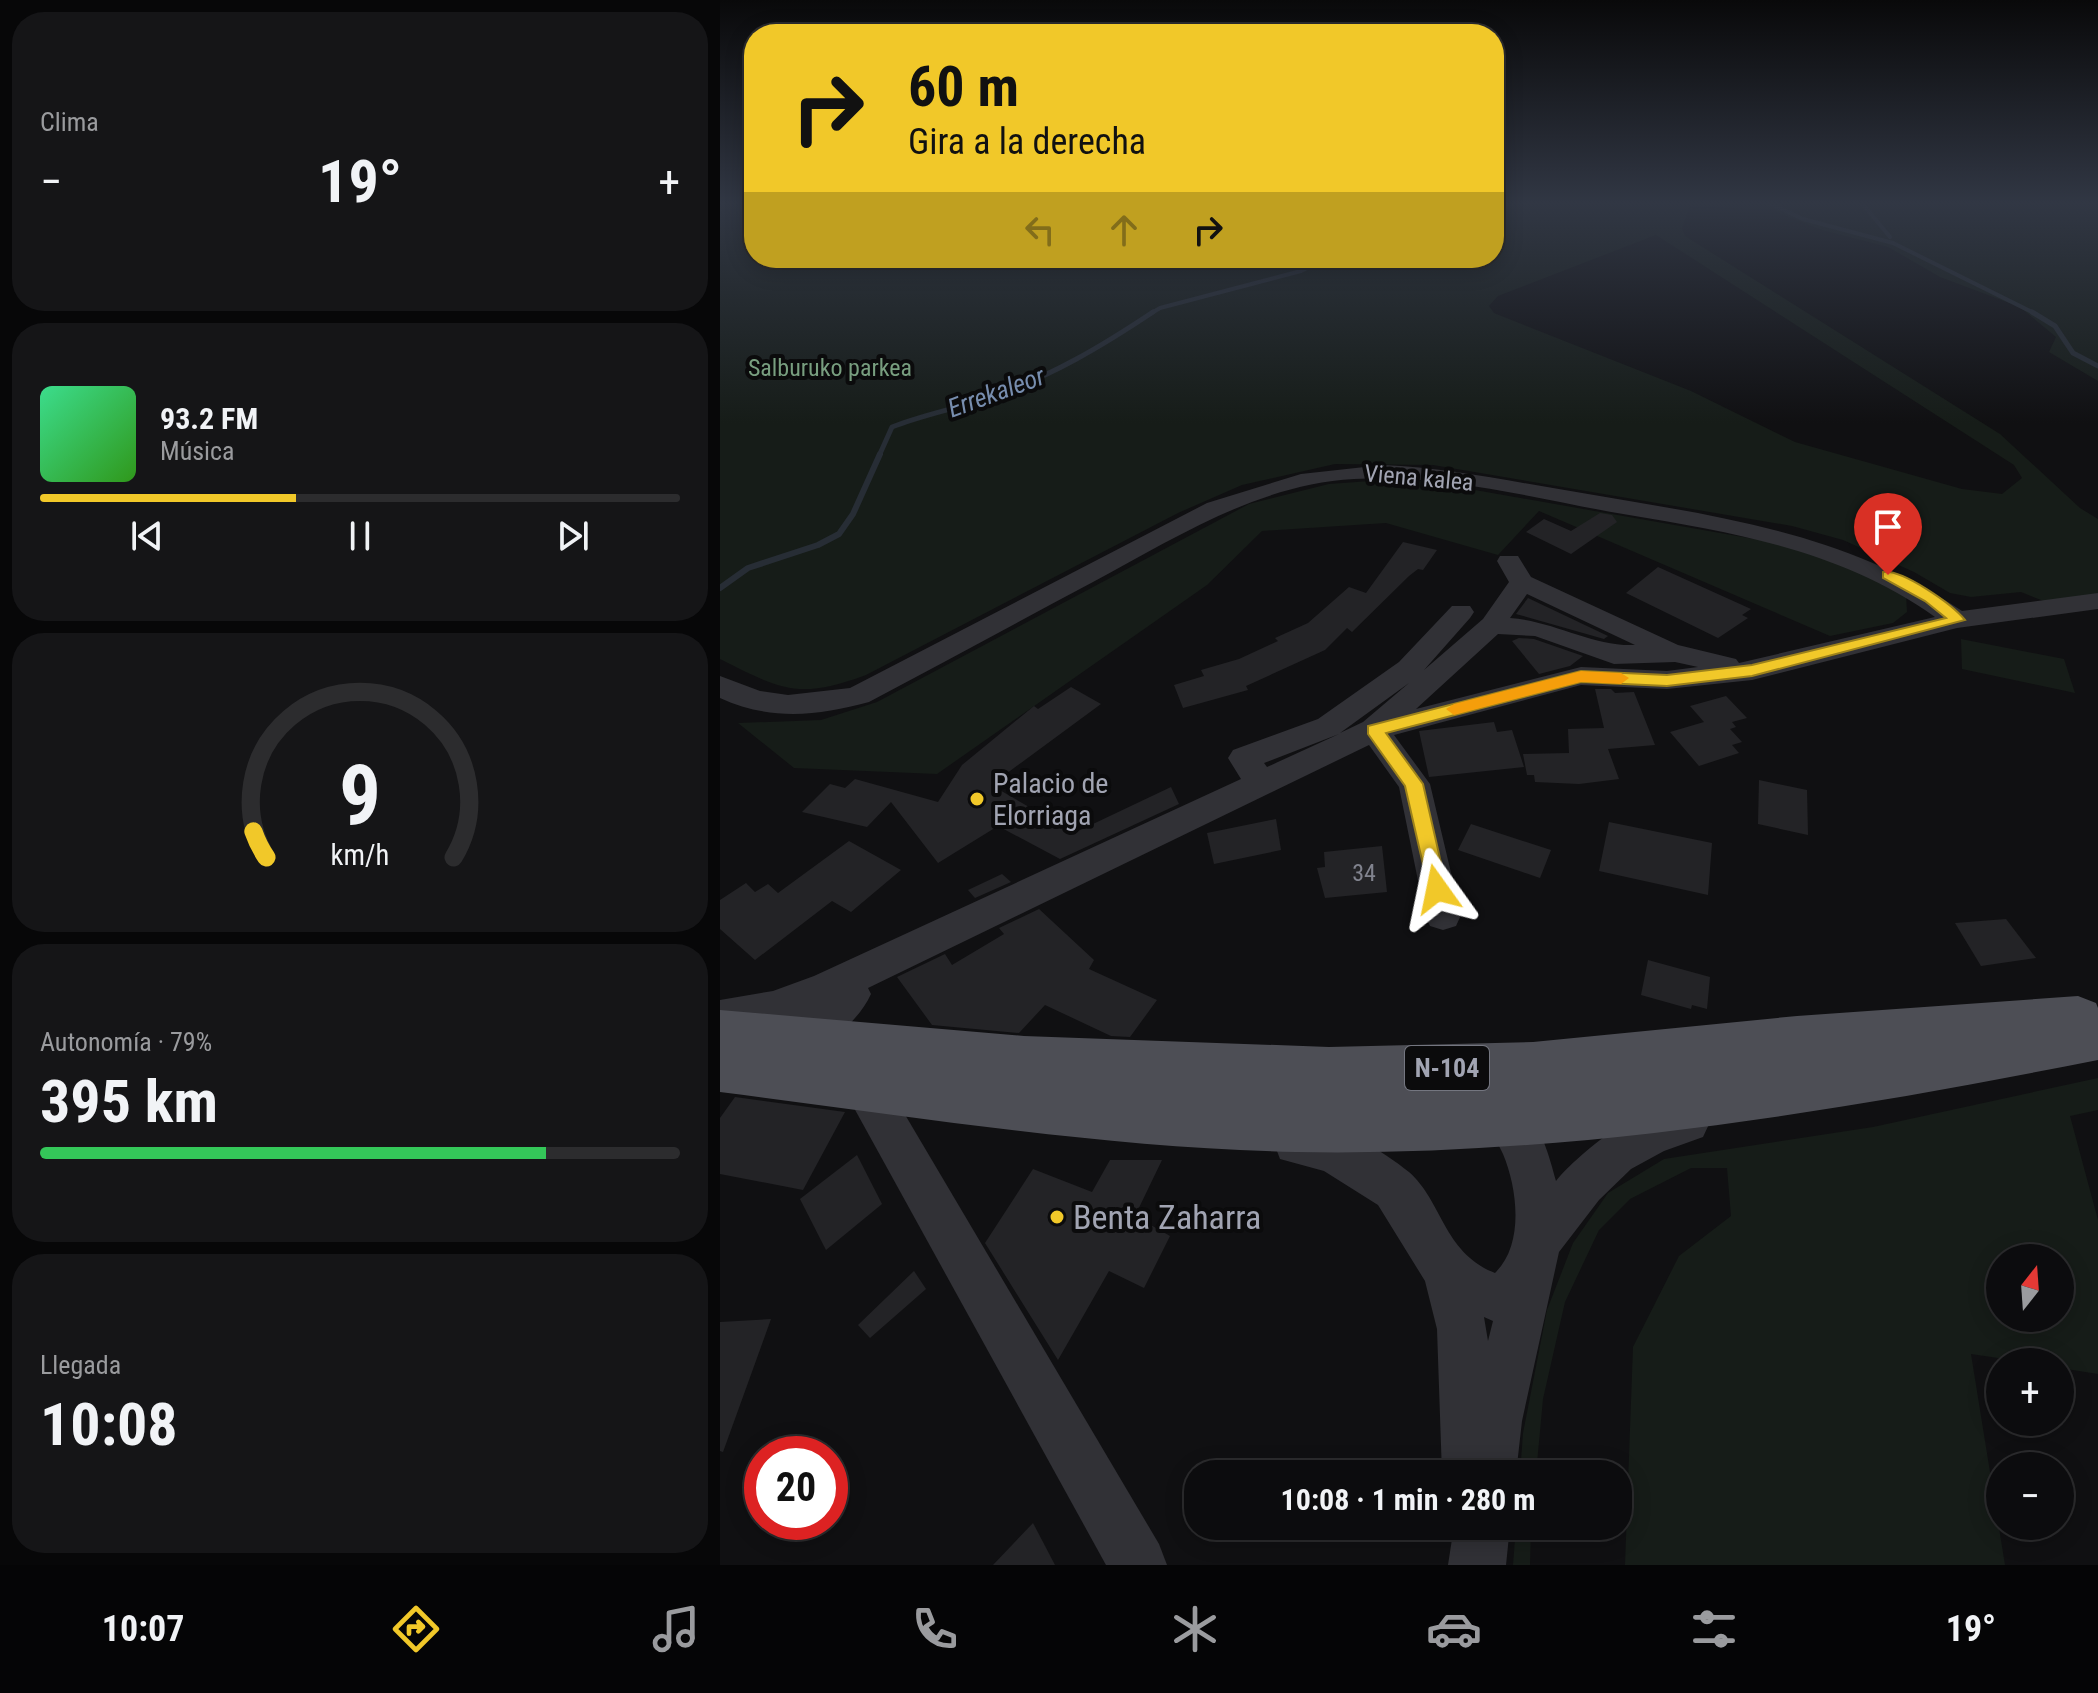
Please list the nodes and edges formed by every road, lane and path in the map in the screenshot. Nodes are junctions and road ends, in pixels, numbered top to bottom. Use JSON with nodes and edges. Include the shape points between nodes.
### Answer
{"nodes":[{"id":1,"x":1920,"y":592,"type":"junction"},
{"id":2,"x":2098,"y":601,"type":"edge"},
{"id":3,"x":1461,"y":612,"type":"dead end"},
{"id":4,"x":1998,"y":614,"type":"junction"},
{"id":5,"x":1957,"y":620,"type":"junction"},
{"id":6,"x":1492,"y":625,"type":"junction"},
{"id":7,"x":1920,"y":629,"type":"junction"},
{"id":8,"x":1675,"y":653,"type":"junction"},
{"id":9,"x":1752,"y":671,"type":"junction"},
{"id":10,"x":1438,"y":673,"type":"junction"},
{"id":11,"x":720,"y":686,"type":"edge"},
{"id":12,"x":1468,"y":706,"type":"junction"},
{"id":13,"x":1374,"y":730,"type":"junction"},
{"id":14,"x":1262,"y":785,"type":"junction"},
{"id":15,"x":1443,"y":915,"type":"dead end"},
{"id":16,"x":848,"y":985,"type":"junction"},
{"id":17,"x":720,"y":1018,"type":"edge"},
{"id":18,"x":2098,"y":1018,"type":"edge"},
{"id":19,"x":720,"y":1034,"type":"edge"},
{"id":20,"x":2098,"y":1036,"type":"edge"},
{"id":21,"x":756,"y":1056,"type":"edge"},
{"id":22,"x":866,"y":1066,"type":"junction"},
{"id":23,"x":1172,"y":1069,"type":"junction"},
{"id":24,"x":1841,"y":1085,"type":"junction"},
{"id":25,"x":1095,"y":1110,"type":"junction"},
{"id":26,"x":1510,"y":1120,"type":"junction"},
{"id":27,"x":1532,"y":1256,"type":"junction"},
{"id":28,"x":1447,"y":1272,"type":"junction"},
{"id":29,"x":1469,"y":1460,"type":"edge"},
{"id":30,"x":1490,"y":1460,"type":"edge"},
{"id":31,"x":1473,"y":1540,"type":"edge"},
{"id":32,"x":1480,"y":1540,"type":"edge"},
{"id":33,"x":1138,"y":1565,"type":"edge"},
{"id":34,"x":1476,"y":1565,"type":"edge"}],
"edges":[{"from":1,"to":4,"type":"street","via":[[1965,611]]},
{"from":1,"to":5,"type":"street","name":"Viena kalea"},
{"from":1,"to":7,"type":"street"},
{"from":1,"to":11,"type":"street","name":"Viena kalea","via":[[1865,562],[1786,536],[1441,476],[1353,472],[1262,490],[1215,508],[859,695],[810,707],[778,707],[746,700]]},
{"from":2,"to":4,"type":"street"},
{"from":3,"to":14,"type":"street","via":[[1409,669],[1329,726],[1244,758]]},
{"from":4,"to":5,"type":"street"},
{"from":5,"to":7,"type":"street"},
{"from":6,"to":8,"type":"street","via":[[1538,628],[1614,655]]},
{"from":6,"to":8,"type":"street","via":[[1515,572]]},
{"from":6,"to":10,"type":"street"},
{"from":7,"to":9,"type":"street"},
{"from":8,"to":9,"type":"street"},
{"from":9,"to":12,"type":"street","via":[[1667,680],[1581,676]]},
{"from":10,"to":12,"type":"street"},
{"from":10,"to":13,"type":"street"},
{"from":12,"to":13,"type":"street"},
{"from":13,"to":14,"type":"street"},
{"from":13,"to":15,"type":"street","via":[[1414,784]]},
{"from":14,"to":16,"type":"street","via":[[949,928]]},
{"from":16,"to":17,"type":"street","via":[[773,1009]]},
{"from":16,"to":21,"type":"street"},
{"from":16,"to":22,"type":"street","via":[[847,1014]]},
{"from":18,"to":23,"type":"main road","number":"N-104","via":[[1532,1067]]},
{"from":19,"to":21,"type":"main road","number":"N-104"},
{"from":20,"to":24,"type":"main road","number":"N-104"},
{"from":21,"to":22,"type":"main road","number":"N-104"},
{"from":22,"to":23,"type":"main road","number":"N-104"},
{"from":22,"to":25,"type":"main road","number":"N-104"},
{"from":22,"to":33,"type":"street"},
{"from":23,"to":26,"type":"street","via":[[1299,1083],[1447,1089],[1481,1097]]},
{"from":24,"to":26,"type":"main road","number":"N-104"},
{"from":24,"to":27,"type":"street","via":[[1652,1132],[1622,1146],[1584,1181]]},
{"from":25,"to":26,"type":"main road","number":"N-104","via":[[1298,1125]]},
{"from":25,"to":28,"type":"street","via":[[1332,1150],[1394,1189]]},
{"from":26,"to":27,"type":"street","via":[[1524,1146],[1533,1184],[1538,1228]]},
{"from":27,"to":28,"type":"street","via":[[1502,1300]]},
{"from":27,"to":30,"type":"street"},
{"from":28,"to":29,"type":"street","via":[[1462,1329]]},
{"from":31,"to":34,"type":"street"},
{"from":32,"to":34,"type":"street"}]}
